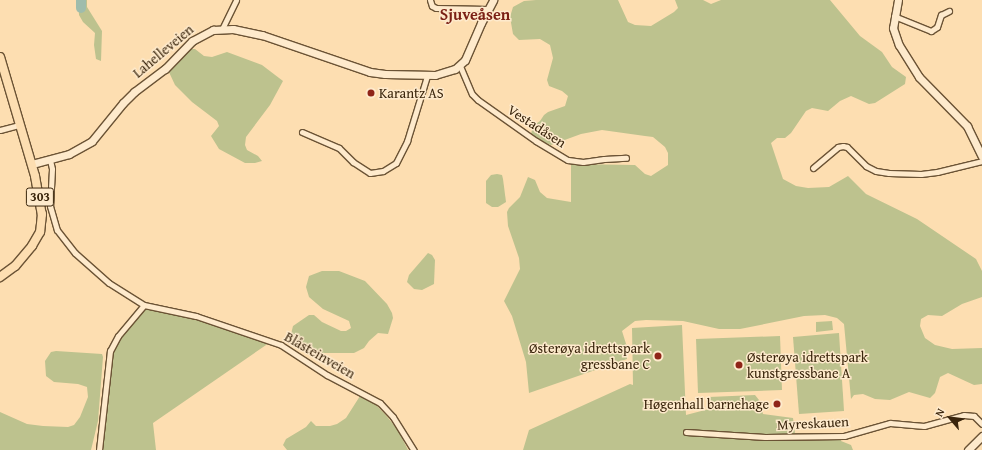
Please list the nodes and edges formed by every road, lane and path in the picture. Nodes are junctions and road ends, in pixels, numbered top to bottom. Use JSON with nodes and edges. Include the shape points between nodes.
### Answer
{"nodes":[{"id":1,"x":236,"y":0,"type":"edge"},
{"id":2,"x":430,"y":0,"type":"edge"},
{"id":3,"x":493,"y":0,"type":"edge"},
{"id":4,"x":898,"y":0,"type":"edge"},
{"id":5,"x":487,"y":9,"type":"junction"},
{"id":6,"x":949,"y":11,"type":"dead end"},
{"id":7,"x":894,"y":16,"type":"junction"},
{"id":8,"x":222,"y":29,"type":"junction"},
{"id":9,"x":0,"y":57,"type":"edge"},
{"id":10,"x":460,"y":66,"type":"junction"},
{"id":11,"x":427,"y":76,"type":"junction"},
{"id":12,"x":19,"y":125,"type":"junction"},
{"id":13,"x":0,"y":130,"type":"edge"},
{"id":14,"x":302,"y":132,"type":"dead end"},
{"id":15,"x":982,"y":157,"type":"edge"},
{"id":16,"x":626,"y":158,"type":"dead end"},
{"id":17,"x":50,"y":160,"type":"junction"},
{"id":18,"x":982,"y":161,"type":"edge"},
{"id":19,"x":32,"y":164,"type":"junction"},
{"id":20,"x":813,"y":168,"type":"dead end"},
{"id":21,"x":0,"y":277,"type":"edge"},
{"id":22,"x":144,"y":304,"type":"junction"},
{"id":23,"x":982,"y":424,"type":"edge"},
{"id":24,"x":686,"y":432,"type":"dead end"},
{"id":25,"x":982,"y":436,"type":"edge"},
{"id":26,"x":99,"y":450,"type":"edge"},
{"id":27,"x":414,"y":450,"type":"edge"},
{"id":28,"x":968,"y":450,"type":"edge"}],
"edges":[{"from":1,"to":8,"type":"street"},
{"from":2,"to":5,"type":"street","via":[[436,8]]},
{"from":3,"to":5,"type":"street"},
{"from":4,"to":7,"type":"street"},
{"from":5,"to":10,"type":"street","via":[[469,53]]},
{"from":6,"to":7,"type":"street","via":[[941,15],[937,27],[931,31]]},
{"from":7,"to":15,"type":"street","via":[[895,35],[912,67],[926,85],[967,126]]},
{"from":8,"to":11,"type":"street","name":"Lahelleveien","via":[[243,30],[262,35],[370,72]]},
{"from":8,"to":17,"type":"street","name":"Lahelleveien","via":[[206,33],[192,41],[165,69],[123,103],[92,141],[69,154]]},
{"from":9,"to":12,"type":"main road","number":"303"},
{"from":10,"to":11,"type":"street","name":"Lahelleveien","via":[[445,73]]},
{"from":10,"to":16,"type":"street","name":"Vestadåsen","via":[[472,94],[478,100],[568,160],[583,162]]},
{"from":11,"to":14,"type":"street","via":[[407,141],[396,163],[383,171],[370,173],[353,162],[339,148]]},
{"from":12,"to":13,"type":"street"},
{"from":12,"to":19,"type":"main road","number":"303"},
{"from":17,"to":19,"type":"street","name":"Lahelleveien"},
{"from":17,"to":22,"type":"street","name":"Blåsteinveien","via":[[50,206],[57,230],[91,268],[109,283]]},
{"from":18,"to":20,"type":"street","via":[[937,172],[889,173],[866,166],[843,146],[838,147]]},
{"from":19,"to":21,"type":"main road","number":"303","via":[[42,204],[42,224],[36,241],[15,266]]},
{"from":22,"to":26,"type":"street","via":[[118,336],[110,351]]},
{"from":22,"to":27,"type":"street","name":"Blåsteinveien","via":[[196,316],[281,345],[327,375],[380,403],[393,417]]},
{"from":23,"to":24,"type":"street","name":"Myreskauen","via":[[974,416],[964,415],[924,426],[890,423],[844,436],[765,437]]},
{"from":25,"to":28,"type":"street"}]}
